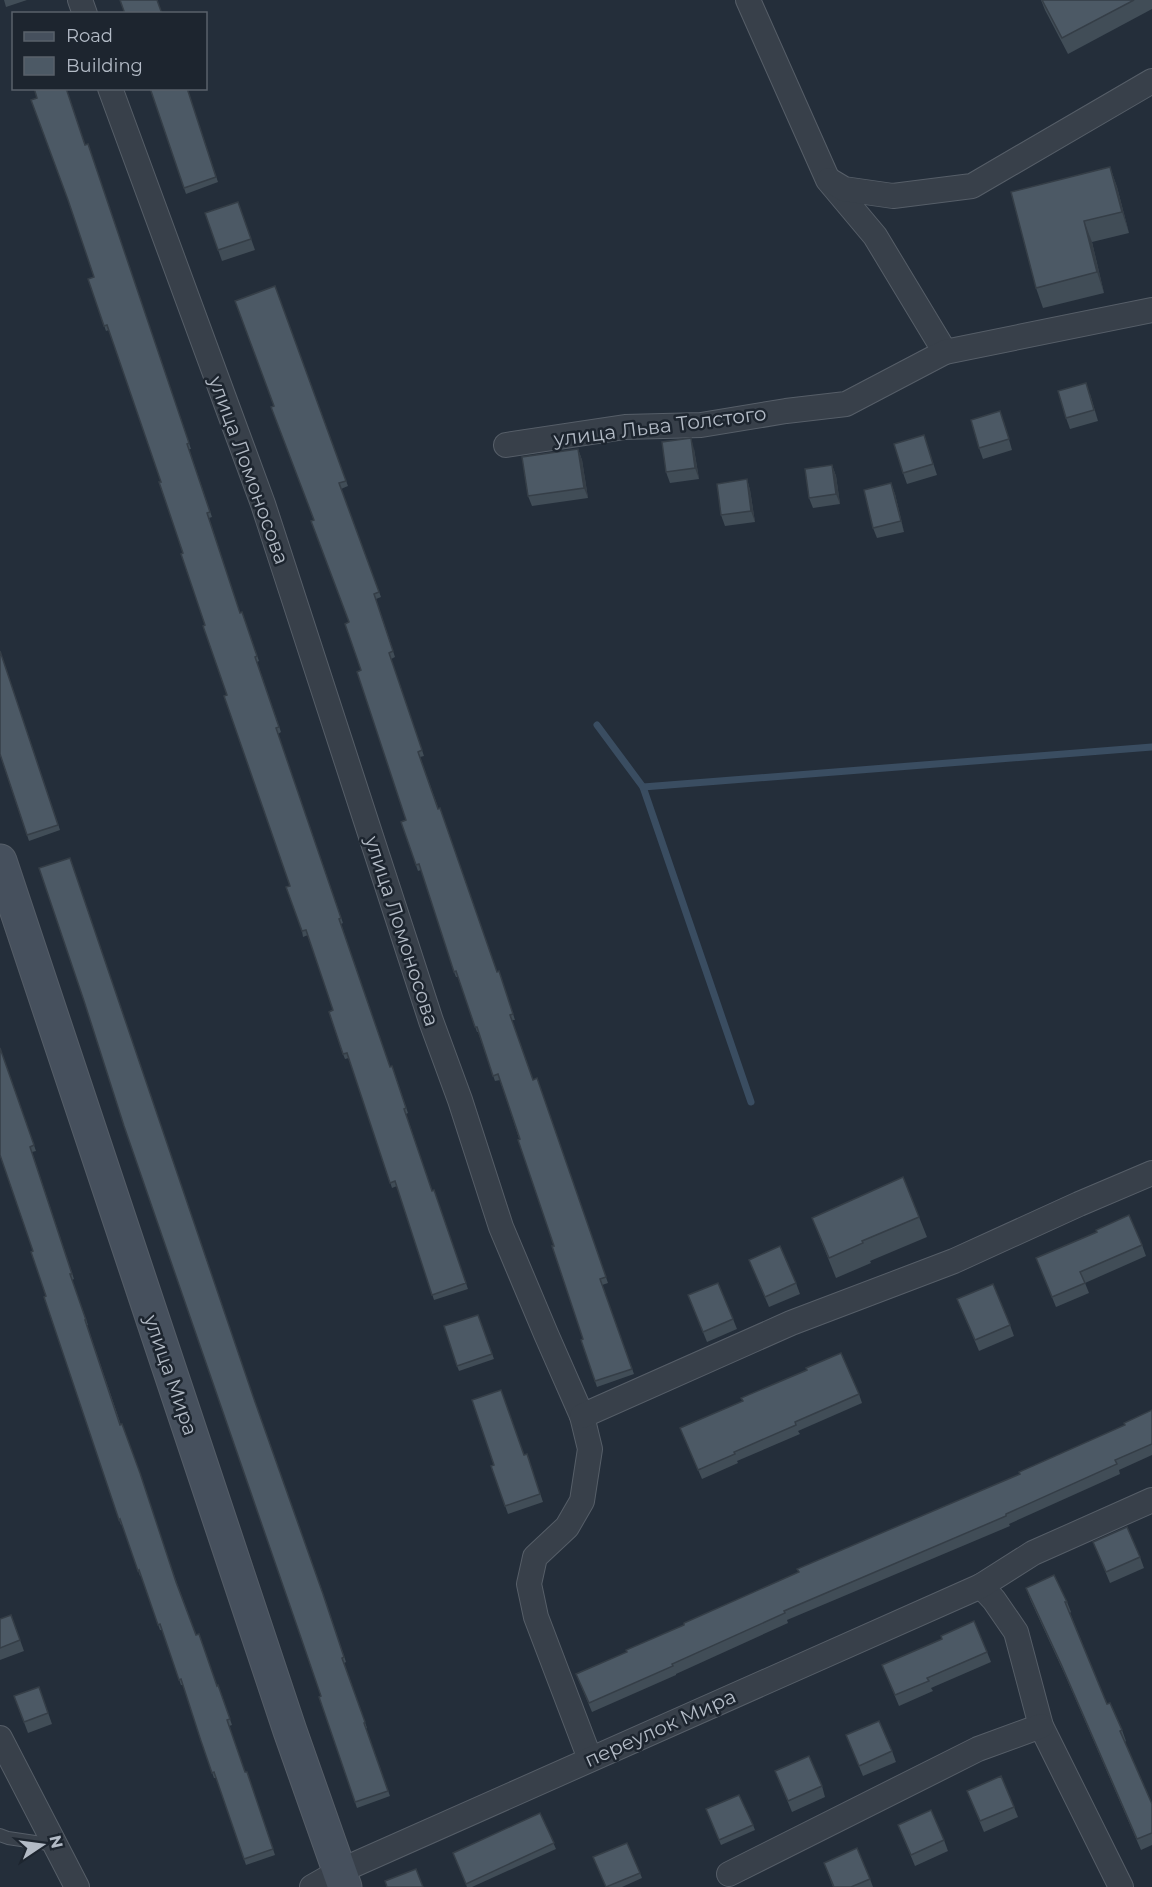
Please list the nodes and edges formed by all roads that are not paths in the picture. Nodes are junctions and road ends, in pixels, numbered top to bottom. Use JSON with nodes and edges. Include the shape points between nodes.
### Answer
{"nodes":[{"id":1,"x":748,"y":0,"type":"edge"},
{"id":2,"x":1152,"y":81,"type":"edge"},
{"id":3,"x":111,"y":90,"type":"edge"},
{"id":4,"x":828,"y":180,"type":"junction"},
{"id":5,"x":1152,"y":310,"type":"edge"},
{"id":6,"x":945,"y":352,"type":"junction"},
{"id":7,"x":507,"y":445,"type":"dead end"},
{"id":8,"x":0,"y":861,"type":"edge"},
{"id":9,"x":1152,"y":1173,"type":"edge"},
{"id":10,"x":582,"y":1416,"type":"junction"},
{"id":11,"x":1152,"y":1500,"type":"edge"},
{"id":12,"x":981,"y":1586,"type":"junction"},
{"id":13,"x":1041,"y":1726,"type":"junction"},
{"id":14,"x":0,"y":1738,"type":"edge"},
{"id":15,"x":590,"y":1759,"type":"junction"},
{"id":16,"x":0,"y":1835,"type":"edge"},
{"id":17,"x":56,"y":1845,"type":"junction"},
{"id":18,"x":729,"y":1874,"type":"dead end"},
{"id":19,"x":333,"y":1882,"type":"edge"},
{"id":20,"x":78,"y":1887,"type":"edge"},
{"id":21,"x":1121,"y":1887,"type":"edge"}],
"edges":[{"from":1,"to":4,"type":"street"},
{"from":2,"to":4,"type":"street","via":[[972,186],[893,196],[844,189]]},
{"from":3,"to":10,"type":"street","name":"улица Ломоносова","via":[[264,504],[501,1227]]},
{"from":4,"to":6,"type":"street","via":[[875,236]]},
{"from":5,"to":6,"type":"street","name":"улица Льва Толстого"},
{"from":6,"to":7,"type":"street","name":"улица Льва Толстого","via":[[846,404],[701,425],[625,427]]},
{"from":8,"to":19,"type":"main road","name":"улица Мира","via":[[279,1697]]},
{"from":9,"to":10,"type":"street","via":[[954,1261],[791,1323]]},
{"from":10,"to":15,"type":"street","name":"улица Ломоносова","via":[[590,1449],[582,1501],[567,1527],[535,1557],[529,1584],[536,1617]]},
{"from":11,"to":12,"type":"street","name":"переулок Мира","via":[[1033,1553]]},
{"from":12,"to":13,"type":"street","via":[[1016,1632]]},
{"from":12,"to":15,"type":"street","name":"переулок Мира"},
{"from":13,"to":18,"type":"street","via":[[978,1749]]},
{"from":13,"to":21,"type":"street"},
{"from":14,"to":17,"type":"street"},
{"from":15,"to":19,"type":"street","name":"переулок Мира"},
{"from":16,"to":17,"type":"lane"},
{"from":17,"to":20,"type":"street"}]}
